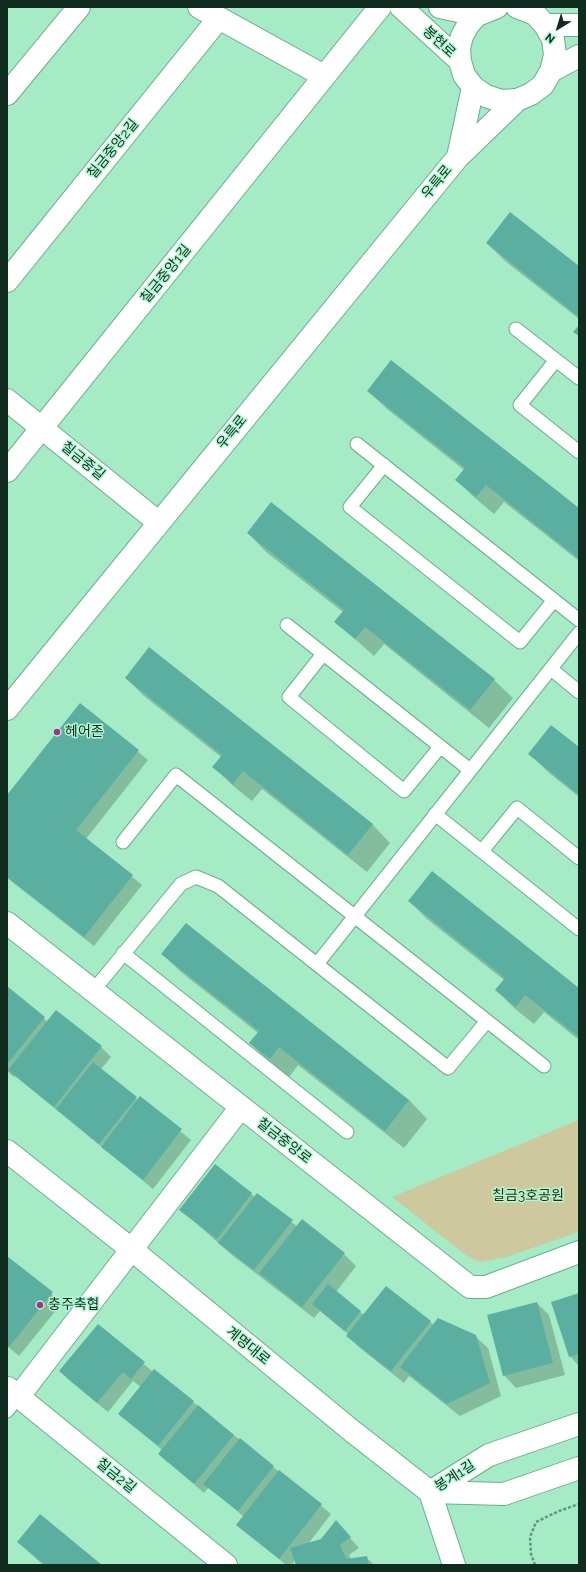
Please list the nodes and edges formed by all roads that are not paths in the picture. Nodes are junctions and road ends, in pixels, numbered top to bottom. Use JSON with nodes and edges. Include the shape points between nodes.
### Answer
{"nodes":[{"id":1,"x":79,"y":7,"type":"edge"},
{"id":2,"x":200,"y":7,"type":"edge"},
{"id":3,"x":380,"y":7,"type":"edge"},
{"id":4,"x":401,"y":7,"type":"edge"},
{"id":5,"x":440,"y":7,"type":"edge"},
{"id":6,"x":487,"y":11,"type":"edge"},
{"id":7,"x":533,"y":13,"type":"edge"},
{"id":8,"x":219,"y":18,"type":"junction"},
{"id":9,"x":579,"y":25,"type":"edge"},
{"id":10,"x":579,"y":56,"type":"edge"},
{"id":11,"x":460,"y":61,"type":"junction"},
{"id":12,"x":551,"y":71,"type":"junction"},
{"id":13,"x":324,"y":76,"type":"junction"},
{"id":14,"x":473,"y":87,"type":"junction"},
{"id":15,"x":7,"y":94,"type":"edge"},
{"id":16,"x":517,"y":100,"type":"junction"},
{"id":17,"x":458,"y":157,"type":"junction"},
{"id":18,"x":7,"y":281,"type":"edge"},
{"id":19,"x":516,"y":329,"type":"dead end"},
{"id":20,"x":556,"y":360,"type":"junction"},
{"id":21,"x":579,"y":378,"type":"edge"},
{"id":22,"x":7,"y":400,"type":"edge"},
{"id":23,"x":42,"y":428,"type":"junction"},
{"id":24,"x":357,"y":444,"type":"dead end"},
{"id":25,"x":579,"y":452,"type":"edge"},
{"id":26,"x":384,"y":465,"type":"junction"},
{"id":27,"x":7,"y":472,"type":"edge"},
{"id":28,"x":158,"y":522,"type":"junction"},
{"id":29,"x":554,"y":600,"type":"junction"},
{"id":30,"x":579,"y":620,"type":"edge"},
{"id":31,"x":287,"y":625,"type":"dead end"},
{"id":32,"x":579,"y":633,"type":"edge"},
{"id":33,"x":323,"y":654,"type":"junction"},
{"id":34,"x":551,"y":669,"type":"junction"},
{"id":35,"x":579,"y":692,"type":"edge"},
{"id":36,"x":7,"y":709,"type":"edge"},
{"id":37,"x":440,"y":747,"type":"junction"},
{"id":38,"x":470,"y":770,"type":"junction"},
{"id":39,"x":435,"y":814,"type":"junction"},
{"id":40,"x":123,"y":842,"type":"dead end"},
{"id":41,"x":482,"y":851,"type":"junction"},
{"id":42,"x":579,"y":858,"type":"edge"},
{"id":43,"x":354,"y":916,"type":"junction"},
{"id":44,"x":7,"y":923,"type":"edge"},
{"id":45,"x":579,"y":929,"type":"edge"},
{"id":46,"x":123,"y":953,"type":"junction"},
{"id":47,"x":317,"y":964,"type":"junction"},
{"id":48,"x":93,"y":991,"type":"junction"},
{"id":49,"x":487,"y":1021,"type":"junction"},
{"id":50,"x":544,"y":1066,"type":"dead end"},
{"id":51,"x":241,"y":1107,"type":"junction"},
{"id":52,"x":347,"y":1132,"type":"dead end"},
{"id":53,"x":7,"y":1151,"type":"edge"},
{"id":54,"x":131,"y":1249,"type":"junction"},
{"id":55,"x":579,"y":1252,"type":"edge"},
{"id":56,"x":11,"y":1398,"type":"edge"},
{"id":57,"x":579,"y":1424,"type":"edge"},
{"id":58,"x":579,"y":1468,"type":"edge"},
{"id":59,"x":430,"y":1492,"type":"junction"},
{"id":60,"x":226,"y":1565,"type":"edge"},
{"id":61,"x":454,"y":1565,"type":"edge"}],
"edges":[{"from":1,"to":15,"type":"street"},
{"from":2,"to":8,"type":"street"},
{"from":3,"to":13,"type":"street","name":"칠금중앙1길"},
{"from":4,"to":11,"type":"street","name":"봉현로"},
{"from":5,"to":6,"type":"street","name":"봉현로"},
{"from":6,"to":11,"type":"street","via":[[468,25],[462,36],[459,48]]},
{"from":7,"to":9,"type":"street"},
{"from":7,"to":12,"type":"street","via":[[553,40],[555,55]]},
{"from":8,"to":13,"type":"street"},
{"from":8,"to":18,"type":"street","name":"칠금중앙2길"},
{"from":10,"to":12,"type":"street"},
{"from":11,"to":14,"type":"street","via":[[464,75]]},
{"from":12,"to":16,"type":"street","via":[[543,85]]},
{"from":13,"to":23,"type":"street","name":"칠금중앙1길"},
{"from":14,"to":16,"type":"street","via":[[486,96],[501,101]]},
{"from":14,"to":17,"type":"street","name":"우륵로"},
{"from":16,"to":17,"type":"street","name":"우륵로"},
{"from":17,"to":28,"type":"street","name":"우륵로"},
{"from":19,"to":20,"type":"lane"},
{"from":20,"to":21,"type":"lane"},
{"from":20,"to":25,"type":"lane","via":[[520,405]]},
{"from":22,"to":23,"type":"street","name":"칠금중길"},
{"from":23,"to":27,"type":"street","name":"칠금중앙1길"},
{"from":23,"to":28,"type":"street","name":"칠금중길"},
{"from":24,"to":26,"type":"lane"},
{"from":26,"to":29,"type":"lane"},
{"from":26,"to":29,"type":"lane","via":[[350,507],[520,642]]},
{"from":28,"to":36,"type":"street","name":"우륵로"},
{"from":29,"to":30,"type":"lane"},
{"from":31,"to":33,"type":"lane"},
{"from":32,"to":34,"type":"lane"},
{"from":33,"to":37,"type":"lane"},
{"from":33,"to":37,"type":"lane","via":[[289,697],[404,790]]},
{"from":34,"to":35,"type":"lane"},
{"from":34,"to":38,"type":"lane"},
{"from":37,"to":38,"type":"lane"},
{"from":38,"to":39,"type":"lane"},
{"from":39,"to":41,"type":"lane"},
{"from":39,"to":43,"type":"lane"},
{"from":40,"to":43,"type":"lane","via":[[176,775]]},
{"from":41,"to":42,"type":"lane","via":[[517,808]]},
{"from":41,"to":45,"type":"lane"},
{"from":43,"to":47,"type":"lane"},
{"from":43,"to":49,"type":"lane"},
{"from":44,"to":48,"type":"street","name":"칠금중앙로"},
{"from":46,"to":47,"type":"lane","via":[[181,884],[196,876],[218,886]]},
{"from":46,"to":48,"type":"lane"},
{"from":46,"to":52,"type":"lane"},
{"from":47,"to":49,"type":"lane","via":[[448,1068]]},
{"from":48,"to":51,"type":"street","name":"칠금중앙로"},
{"from":49,"to":50,"type":"lane"},
{"from":51,"to":54,"type":"street"},
{"from":51,"to":55,"type":"street","name":"칠금중앙로","via":[[470,1287],[486,1287]]},
{"from":53,"to":54,"type":"street","name":"계명대로"},
{"from":54,"to":56,"type":"street"},
{"from":54,"to":59,"type":"street","name":"계명대로"},
{"from":56,"to":60,"type":"street","name":"칠금2길"},
{"from":57,"to":59,"type":"street","name":"봉계1길","via":[[489,1455]]},
{"from":58,"to":59,"type":"street","name":"봉계1길","via":[[504,1494]]},
{"from":59,"to":61,"type":"street"}]}
